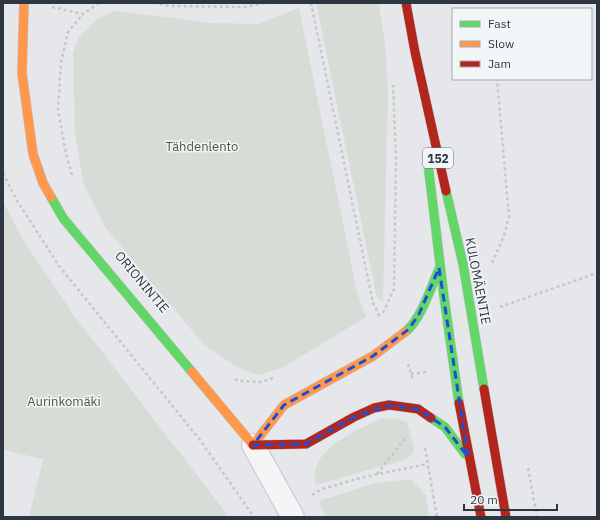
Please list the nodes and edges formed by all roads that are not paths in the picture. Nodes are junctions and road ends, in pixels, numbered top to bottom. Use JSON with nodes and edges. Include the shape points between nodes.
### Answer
{"nodes":[{"id":1,"x":24,"y":3,"type":"edge"},
{"id":2,"x":406,"y":3,"type":"edge"},
{"id":3,"x":415,"y":52,"type":"junction"},
{"id":4,"x":425,"y":138,"type":"dead end"},
{"id":5,"x":426,"y":154,"type":"dead end"},
{"id":6,"x":439,"y":268,"type":"junction"},
{"id":7,"x":253,"y":445,"type":"junction"},
{"id":8,"x":468,"y":457,"type":"junction"},
{"id":9,"x":291,"y":512,"type":"edge"},
{"id":10,"x":481,"y":517,"type":"edge"},
{"id":11,"x":506,"y":517,"type":"edge"}],
"edges":[{"from":1,"to":7,"type":"main road","name":"ORIONINTIE","via":[[22,73],[33,154],[43,183],[63,218]]},
{"from":2,"to":3,"type":"main road","name":"KULOMÄENTIE","number":"152"},
{"from":3,"to":4,"type":"main road","name":"KULOMÄENTIE","number":"152"},
{"from":3,"to":11,"type":"main road","name":"KULOMÄENTIE","number":"152","via":[[463,264]]},
{"from":5,"to":6,"type":"main road","number":"152"},
{"from":6,"to":7,"type":"main road","via":[[419,314],[409,329],[373,356],[284,406]]},
{"from":6,"to":8,"type":"main road","number":"152","via":[[452,367]]},
{"from":7,"to":8,"type":"main road","via":[[306,444],[354,417],[374,408],[389,405],[418,409],[445,427]]},
{"from":7,"to":9,"type":"street","name":"ORIONINTIE"},
{"from":8,"to":10,"type":"main road","number":"152"}]}
